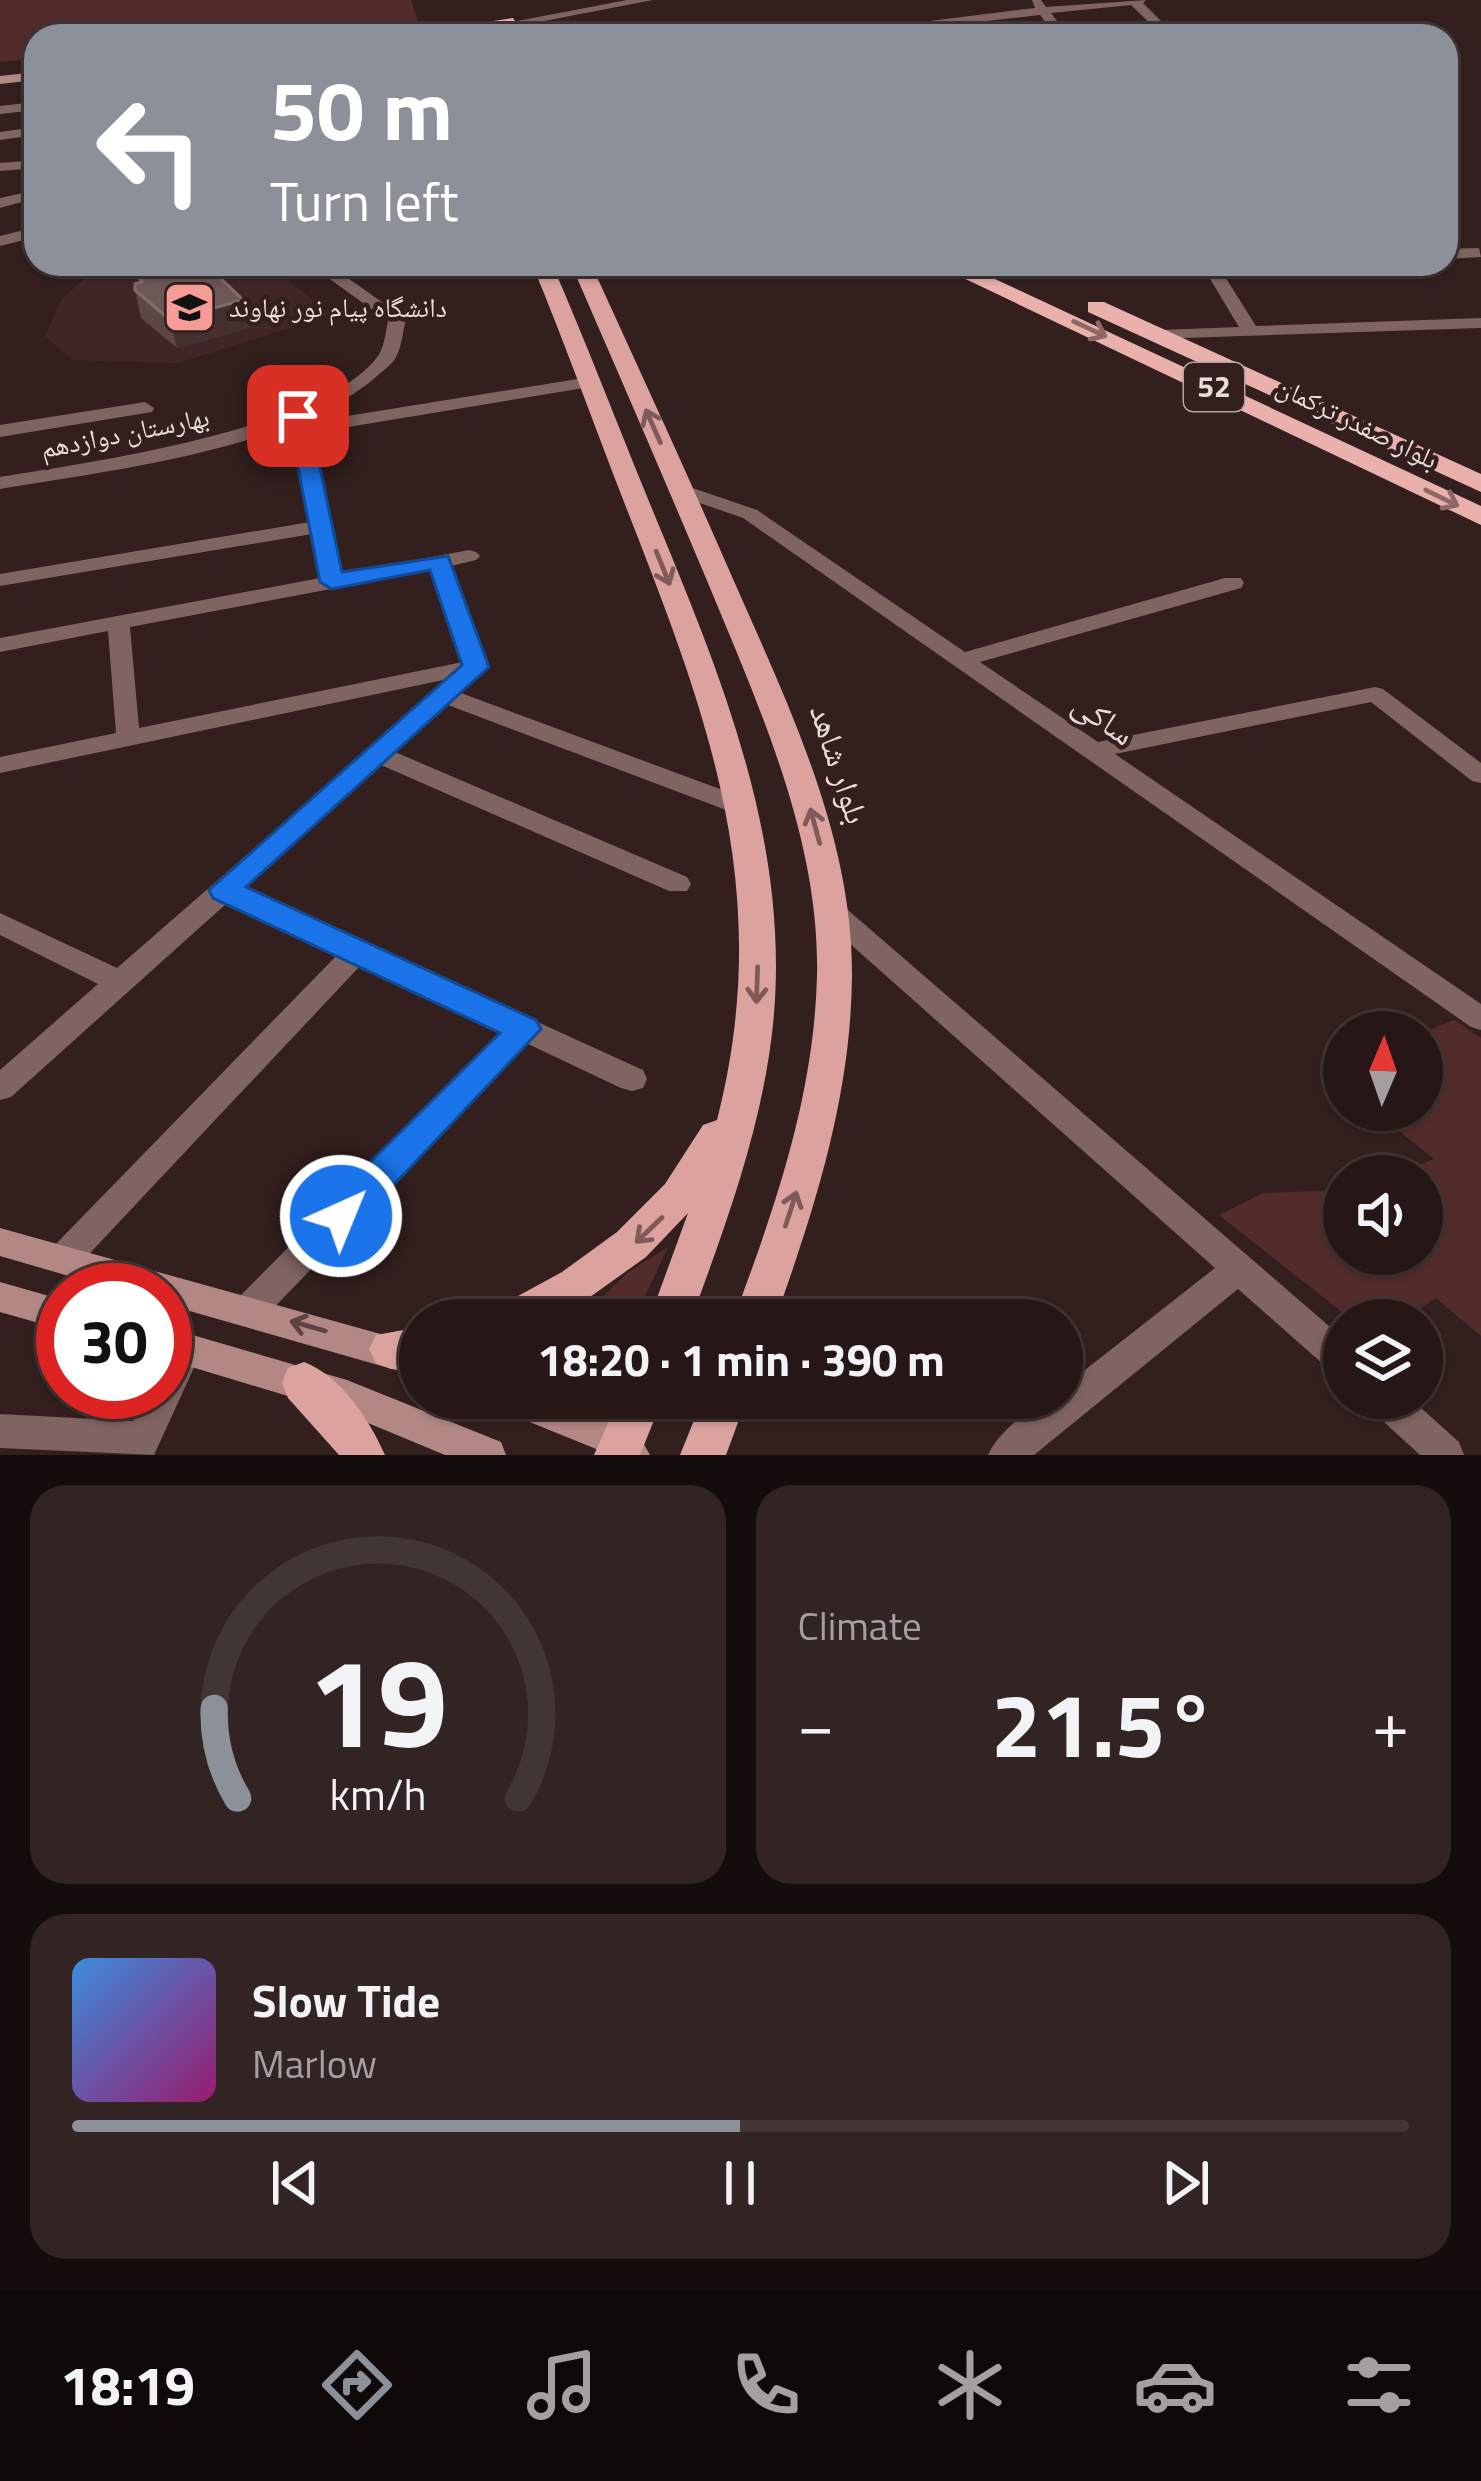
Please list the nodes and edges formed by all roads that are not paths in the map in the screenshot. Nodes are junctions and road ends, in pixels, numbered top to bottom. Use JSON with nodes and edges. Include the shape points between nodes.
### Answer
{"nodes":[{"id":1,"x":551,"y":0,"type":"edge"},
{"id":2,"x":647,"y":0,"type":"edge"},
{"id":3,"x":1136,"y":0,"type":"edge"},
{"id":4,"x":618,"y":4,"type":"junction"},
{"id":5,"x":1039,"y":5,"type":"edge"},
{"id":6,"x":494,"y":7,"type":"dead end"},
{"id":7,"x":514,"y":22,"type":"junction"},
{"id":8,"x":469,"y":24,"type":"edge"},
{"id":9,"x":516,"y":24,"type":"edge"},
{"id":10,"x":902,"y":24,"type":"edge"},
{"id":11,"x":1159,"y":24,"type":"edge"},
{"id":12,"x":336,"y":276,"type":"edge"},
{"id":13,"x":547,"y":276,"type":"edge"},
{"id":14,"x":586,"y":276,"type":"edge"},
{"id":15,"x":970,"y":276,"type":"edge"},
{"id":16,"x":1025,"y":276,"type":"edge"},
{"id":17,"x":1216,"y":276,"type":"edge"},
{"id":18,"x":1481,"y":323,"type":"edge"},
{"id":19,"x":1251,"y":332,"type":"junction"},
{"id":20,"x":1160,"y":335,"type":"junction"},
{"id":21,"x":590,"y":382,"type":"junction"},
{"id":22,"x":145,"y":408,"type":"dead end"},
{"id":23,"x":300,"y":423,"type":"junction"},
{"id":24,"x":0,"y":431,"type":"edge"},
{"id":25,"x":1476,"y":479,"type":"edge"},
{"id":26,"x":0,"y":483,"type":"edge"},
{"id":27,"x":681,"y":490,"type":"junction"},
{"id":28,"x":1481,"y":517,"type":"edge"},
{"id":29,"x":321,"y":526,"type":"junction"},
{"id":30,"x":469,"y":556,"type":"dead end"},
{"id":31,"x":440,"y":561,"type":"junction"},
{"id":32,"x":0,"y":580,"type":"edge"},
{"id":33,"x":332,"y":582,"type":"junction"},
{"id":34,"x":1233,"y":584,"type":"dead end"},
{"id":35,"x":118,"y":623,"type":"junction"},
{"id":36,"x":0,"y":645,"type":"edge"},
{"id":37,"x":961,"y":660,"type":"junction"},
{"id":38,"x":476,"y":667,"type":"junction"},
{"id":39,"x":444,"y":695,"type":"junction"},
{"id":40,"x":128,"y":738,"type":"junction"},
{"id":41,"x":1093,"y":751,"type":"junction"},
{"id":42,"x":378,"y":754,"type":"junction"},
{"id":43,"x":0,"y":765,"type":"edge"},
{"id":44,"x":1481,"y":775,"type":"edge"},
{"id":45,"x":743,"y":807,"type":"junction"},
{"id":46,"x":678,"y":884,"type":"dead end"},
{"id":47,"x":224,"y":890,"type":"junction"},
{"id":48,"x":831,"y":910,"type":"junction"},
{"id":49,"x":1,"y":925,"type":"edge"},
{"id":50,"x":358,"y":952,"type":"junction"},
{"id":51,"x":119,"y":982,"type":"junction"},
{"id":52,"x":1481,"y":1018,"type":"edge"},
{"id":53,"x":524,"y":1029,"type":"junction"},
{"id":54,"x":749,"y":1059,"type":"junction"},
{"id":55,"x":632,"y":1079,"type":"dead end"},
{"id":56,"x":0,"y":1088,"type":"edge"},
{"id":57,"x":0,"y":1242,"type":"edge"},
{"id":58,"x":63,"y":1258,"type":"junction"},
{"id":59,"x":78,"y":1263,"type":"edge"},
{"id":60,"x":1241,"y":1267,"type":"junction"},
{"id":61,"x":192,"y":1296,"type":"edge"},
{"id":62,"x":0,"y":1298,"type":"edge"},
{"id":63,"x":553,"y":1299,"type":"edge"},
{"id":64,"x":678,"y":1299,"type":"edge"},
{"id":65,"x":761,"y":1299,"type":"edge"},
{"id":66,"x":36,"y":1308,"type":"edge"},
{"id":67,"x":250,"y":1309,"type":"junction"},
{"id":68,"x":1323,"y":1342,"type":"edge"},
{"id":69,"x":399,"y":1349,"type":"edge"},
{"id":70,"x":192,"y":1351,"type":"edge"},
{"id":71,"x":304,"y":1383,"type":"junction"},
{"id":72,"x":558,"y":1419,"type":"edge"},
{"id":73,"x":634,"y":1419,"type":"edge"},
{"id":74,"x":717,"y":1419,"type":"edge"},
{"id":75,"x":1407,"y":1419,"type":"edge"},
{"id":76,"x":0,"y":1431,"type":"edge"},
{"id":77,"x":140,"y":1447,"type":"edge"},
{"id":78,"x":624,"y":1450,"type":"edge"},
{"id":79,"x":362,"y":1455,"type":"edge"},
{"id":80,"x":488,"y":1455,"type":"edge"},
{"id":81,"x":704,"y":1455,"type":"edge"},
{"id":82,"x":1006,"y":1455,"type":"edge"},
{"id":83,"x":1446,"y":1455,"type":"edge"}],
"edges":[{"from":1,"to":4,"type":"street"},
{"from":2,"to":4,"type":"street"},
{"from":3,"to":5,"type":"street"},
{"from":3,"to":11,"type":"street"},
{"from":4,"to":7,"type":"street"},
{"from":5,"to":10,"type":"street"},
{"from":6,"to":7,"type":"highway"},
{"from":7,"to":8,"type":"highway"},
{"from":7,"to":9,"type":"highway"},
{"from":12,"to":23,"type":"street","name":"بهارستان دوازدهم","via":[[392,311],[398,334],[377,367]]},
{"from":13,"to":21,"type":"main road"},
{"from":27,"to":14,"type":"main road","name":"بلوار شاهد","one_way":true},
{"from":15,"to":28,"type":"highway","name":"بلوار صفدر ترکمان","number":"52","one_way":true},
{"from":16,"to":20,"type":"highway","name":"بلوار صفدر ترکمان","number":"52"},
{"from":17,"to":19,"type":"street"},
{"from":18,"to":19,"type":"street"},
{"from":19,"to":20,"type":"street"},
{"from":20,"to":25,"type":"highway","name":"بلوار صفدر ترکمان","number":"52"},
{"from":21,"to":23,"type":"street"},
{"from":21,"to":45,"type":"main road","one_way":true,"via":[[705,673]]},
{"from":22,"to":24,"type":"street"},
{"from":23,"to":26,"type":"street","name":"بهارستان دوازدهم"},
{"from":23,"to":29,"type":"street"},
{"from":27,"to":37,"type":"street","name":"ساکی","via":[[750,514]]},
{"from":48,"to":27,"type":"main road","name":"بلوار شاهد","one_way":true,"via":[[793,749]]},
{"from":29,"to":32,"type":"street"},
{"from":29,"to":33,"type":"street"},
{"from":30,"to":31,"type":"street"},
{"from":31,"to":33,"type":"street"},
{"from":31,"to":38,"type":"street"},
{"from":33,"to":35,"type":"street"},
{"from":34,"to":37,"type":"street"},
{"from":35,"to":36,"type":"street"},
{"from":35,"to":40,"type":"street"},
{"from":37,"to":41,"type":"street","name":"ساکی"},
{"from":38,"to":39,"type":"street"},
{"from":38,"to":40,"type":"street"},
{"from":39,"to":42,"type":"street"},
{"from":39,"to":45,"type":"street"},
{"from":40,"to":43,"type":"street"},
{"from":41,"to":44,"type":"street","via":[[1367,694]]},
{"from":41,"to":52,"type":"street","name":"ساکی"},
{"from":42,"to":46,"type":"street"},
{"from":42,"to":47,"type":"street"},
{"from":45,"to":54,"type":"main road","one_way":true,"via":[[757,920]]},
{"from":47,"to":50,"type":"street"},
{"from":47,"to":51,"type":"street"},
{"from":48,"to":60,"type":"street"},
{"from":65,"to":48,"type":"main road","name":"بلوار شاهد","one_way":true,"via":[[826,1078]]},
{"from":49,"to":51,"type":"street"},
{"from":50,"to":53,"type":"street"},
{"from":50,"to":58,"type":"street"},
{"from":51,"to":56,"type":"street"},
{"from":53,"to":55,"type":"street"},
{"from":53,"to":67,"type":"street"},
{"from":54,"to":63,"type":"main road","one_way":true,"via":[[696,1177],[655,1228]]},
{"from":54,"to":64,"type":"main road"},
{"from":57,"to":58,"type":"main road"},
{"from":58,"to":59,"type":"main road"},
{"from":60,"to":68,"type":"street"},
{"from":60,"to":82,"type":"street"},
{"from":61,"to":67,"type":"main road"},
{"from":62,"to":66,"type":"main road"},
{"from":69,"to":67,"type":"main road","one_way":true},
{"from":70,"to":71,"type":"main road"},
{"from":71,"to":79,"type":"main road","via":[[352,1433]]},
{"from":71,"to":80,"type":"main road"},
{"from":72,"to":78,"type":"main road"},
{"from":73,"to":78,"type":"main road"},
{"from":74,"to":81,"type":"main road"},
{"from":75,"to":83,"type":"street"},
{"from":76,"to":77,"type":"street"}]}
